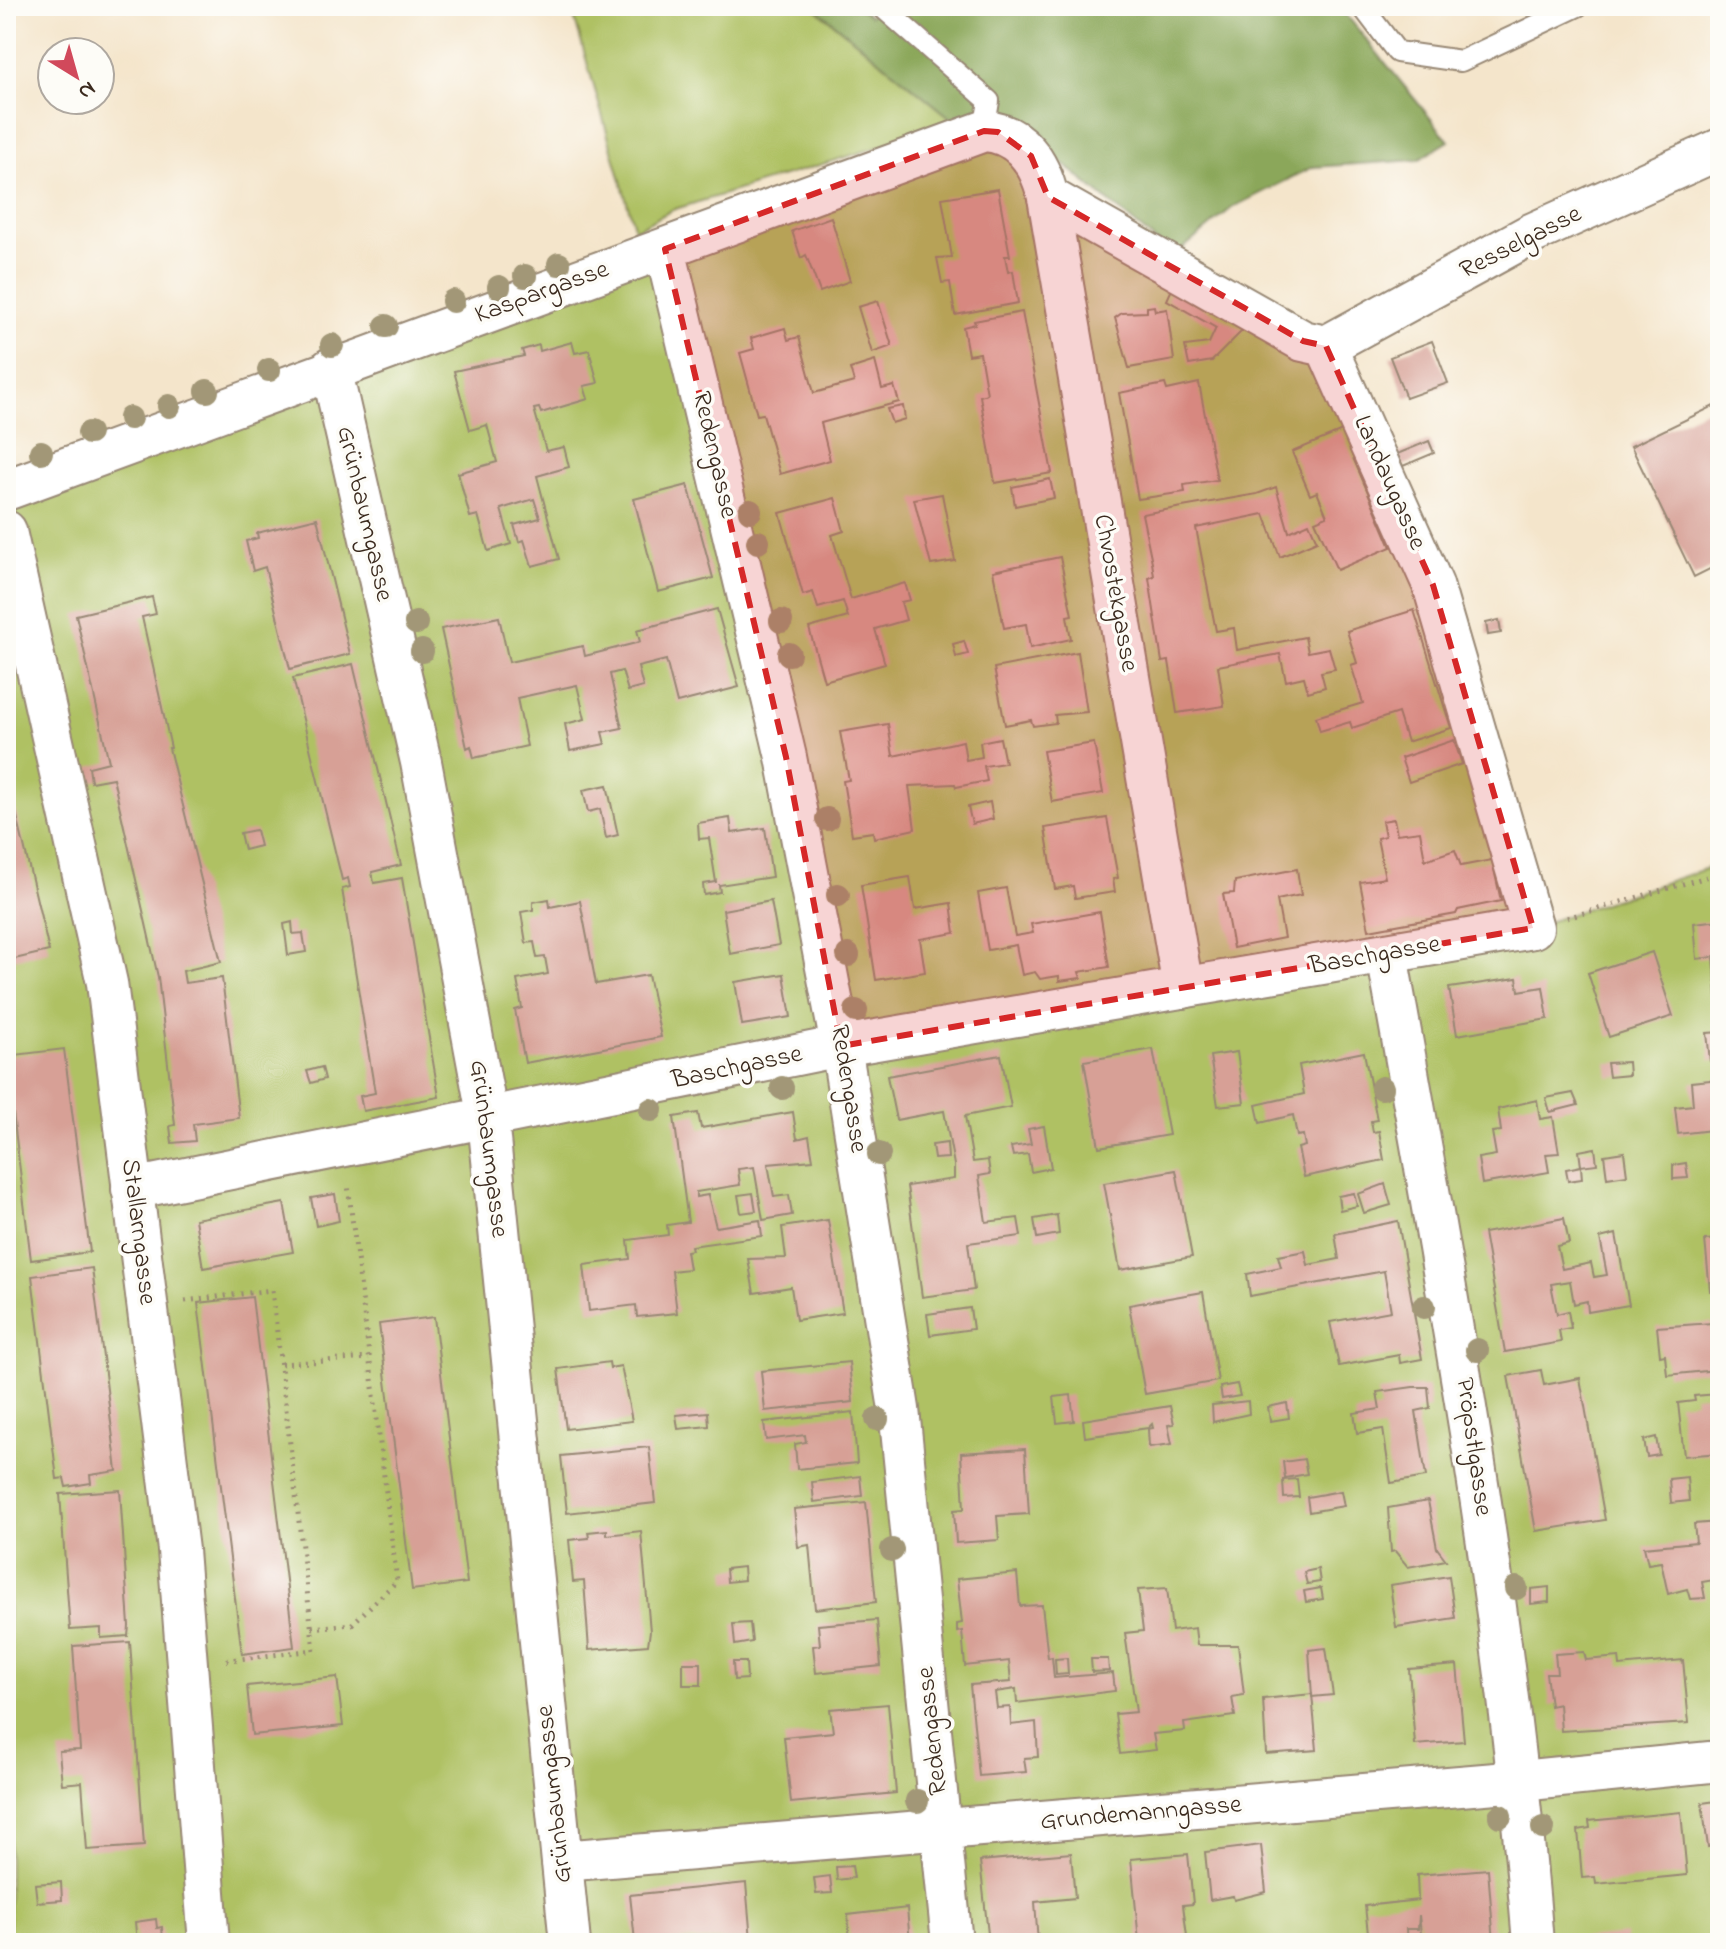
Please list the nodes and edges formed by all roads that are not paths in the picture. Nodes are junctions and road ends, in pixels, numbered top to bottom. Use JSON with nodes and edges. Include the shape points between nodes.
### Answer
{"nodes":[{"id":1,"x":881,"y":6,"type":"edge"},
{"id":2,"x":1362,"y":6,"type":"edge"},
{"id":3,"x":1578,"y":6,"type":"edge"},
{"id":4,"x":984,"y":131,"type":"junction"},
{"id":5,"x":1720,"y":149,"type":"edge"},
{"id":6,"x":1048,"y":197,"type":"junction"},
{"id":7,"x":665,"y":249,"type":"junction"},
{"id":8,"x":1326,"y":346,"type":"junction"},
{"id":9,"x":331,"y":368,"type":"junction"},
{"id":10,"x":6,"y":490,"type":"edge"},
{"id":11,"x":6,"y":531,"type":"edge"},
{"id":12,"x":1533,"y":928,"type":"joint"},
{"id":13,"x":1387,"y":955,"type":"junction"},
{"id":14,"x":1183,"y":988,"type":"junction"},
{"id":15,"x":841,"y":1046,"type":"junction"},
{"id":16,"x":488,"y":1119,"type":"junction"},
{"id":17,"x":132,"y":1189,"type":"junction"},
{"id":18,"x":1720,"y":1761,"type":"edge"},
{"id":19,"x":1520,"y":1781,"type":"junction"},
{"id":20,"x":943,"y":1831,"type":"junction"},
{"id":21,"x":562,"y":1861,"type":"junction"},
{"id":22,"x":209,"y":1943,"type":"edge"},
{"id":23,"x":570,"y":1943,"type":"edge"},
{"id":24,"x":952,"y":1943,"type":"edge"},
{"id":25,"x":1533,"y":1943,"type":"edge"}],
"edges":[{"from":1,"to":4,"type":"lane","via":[[989,101]]},
{"from":2,"to":3,"type":"lane","via":[[1397,52],[1461,61]]},
{"from":4,"to":6,"type":"street","via":[[998,132],[1031,156],[1042,172]]},
{"from":4,"to":7,"type":"street","name":"Kaspargasse"},
{"from":5,"to":8,"type":"street","name":"Resselgasse","via":[[1531,234]]},
{"from":6,"to":8,"type":"street","via":[[1303,341]]},
{"from":6,"to":14,"type":"street","name":"Chvostekgasse"},
{"from":7,"to":9,"type":"street","name":"Kaspargasse"},
{"from":7,"to":15,"type":"street","name":"Redengasse","via":[[786,757]]},
{"from":8,"to":12,"type":"street","name":"Landaugasse","via":[[1433,585]]},
{"from":9,"to":10,"type":"street","name":"Kaspargasse"},
{"from":9,"to":16,"type":"street","name":"Grünbaumgasse","via":[[421,762]]},
{"from":11,"to":17,"type":"street","name":"Stallarngasse","via":[[107,983]]},
{"from":12,"to":13,"type":"street","name":"Baschgasse"},
{"from":13,"to":14,"type":"street","name":"Baschgasse"},
{"from":13,"to":19,"type":"street","name":"Pröpstlgasse","via":[[1462,1369]]},
{"from":14,"to":15,"type":"street","name":"Baschgasse"},
{"from":15,"to":16,"type":"street","name":"Baschgasse"},
{"from":15,"to":20,"type":"street","name":"Redengasse","via":[[899,1409]]},
{"from":16,"to":17,"type":"street","name":"Baschgasse"},
{"from":16,"to":21,"type":"street","name":"Grünbaumgasse"},
{"from":17,"to":22,"type":"street","name":"Stallarngasse","via":[[178,1550]]},
{"from":18,"to":19,"type":"street","name":"Grundemanngasse"},
{"from":19,"to":20,"type":"street","name":"Grundemanngasse"},
{"from":19,"to":25,"type":"street","name":"Pröpstlgasse"},
{"from":20,"to":21,"type":"street","name":"Grundemanngasse"},
{"from":20,"to":24,"type":"street","name":"Redengasse"},
{"from":21,"to":23,"type":"street","name":"Grünbaumgasse"}]}
